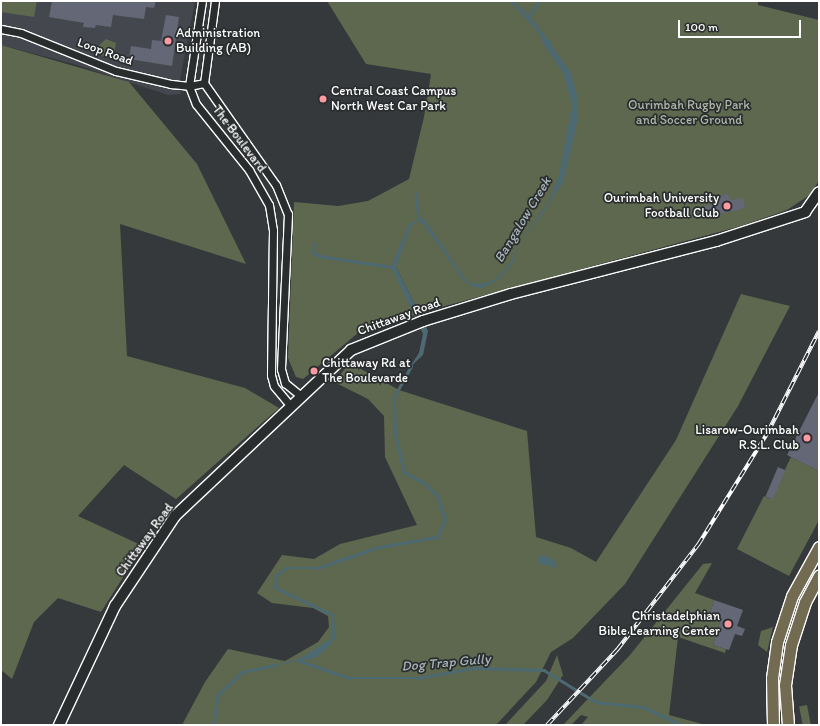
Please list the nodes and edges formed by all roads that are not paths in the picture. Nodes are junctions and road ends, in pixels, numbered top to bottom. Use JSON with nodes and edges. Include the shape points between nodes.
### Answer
{"nodes":[{"id":1,"x":202,"y":1,"type":"edge"},
{"id":2,"x":215,"y":1,"type":"edge"},
{"id":3,"x":1,"y":28,"type":"edge"},
{"id":4,"x":204,"y":83,"type":"junction"},
{"id":5,"x":189,"y":86,"type":"junction"},
{"id":6,"x":819,"y":192,"type":"edge"},
{"id":7,"x":301,"y":396,"type":"junction"},
{"id":8,"x":291,"y":406,"type":"junction"},
{"id":9,"x":819,"y":547,"type":"edge"},
{"id":10,"x":819,"y":576,"type":"edge"},
{"id":11,"x":59,"y":725,"type":"edge"},
{"id":12,"x":773,"y":725,"type":"edge"},
{"id":13,"x":788,"y":725,"type":"edge"}],
"edges":[{"from":1,"to":5,"type":"street"},
{"from":2,"to":4,"type":"street"},
{"from":3,"to":5,"type":"street","name":"Loop Road","via":[[21,32],[116,71]]},
{"from":4,"to":5,"type":"street","name":"Loop Road"},
{"from":4,"to":7,"type":"street","name":"The Boulevard","via":[[276,185],[288,214],[281,369],[286,383]]},
{"from":5,"to":8,"type":"street","name":"The Boulevard","via":[[196,104],[249,170],[269,205],[273,230],[271,374],[274,386]]},
{"from":6,"to":7,"type":"main road","name":"Chittaway Road","via":[[805,212],[716,242],[518,292],[379,336],[351,350]]},
{"from":7,"to":8,"type":"main road","name":"Chittaway Road"},
{"from":8,"to":11,"type":"main road","name":"Chittaway Road","via":[[175,516],[115,606]]},
{"from":9,"to":12,"type":"main road","via":[[792,596],[777,642],[772,678]]},
{"from":10,"to":13,"type":"main road","via":[[805,602],[791,645],[785,685]]}]}
